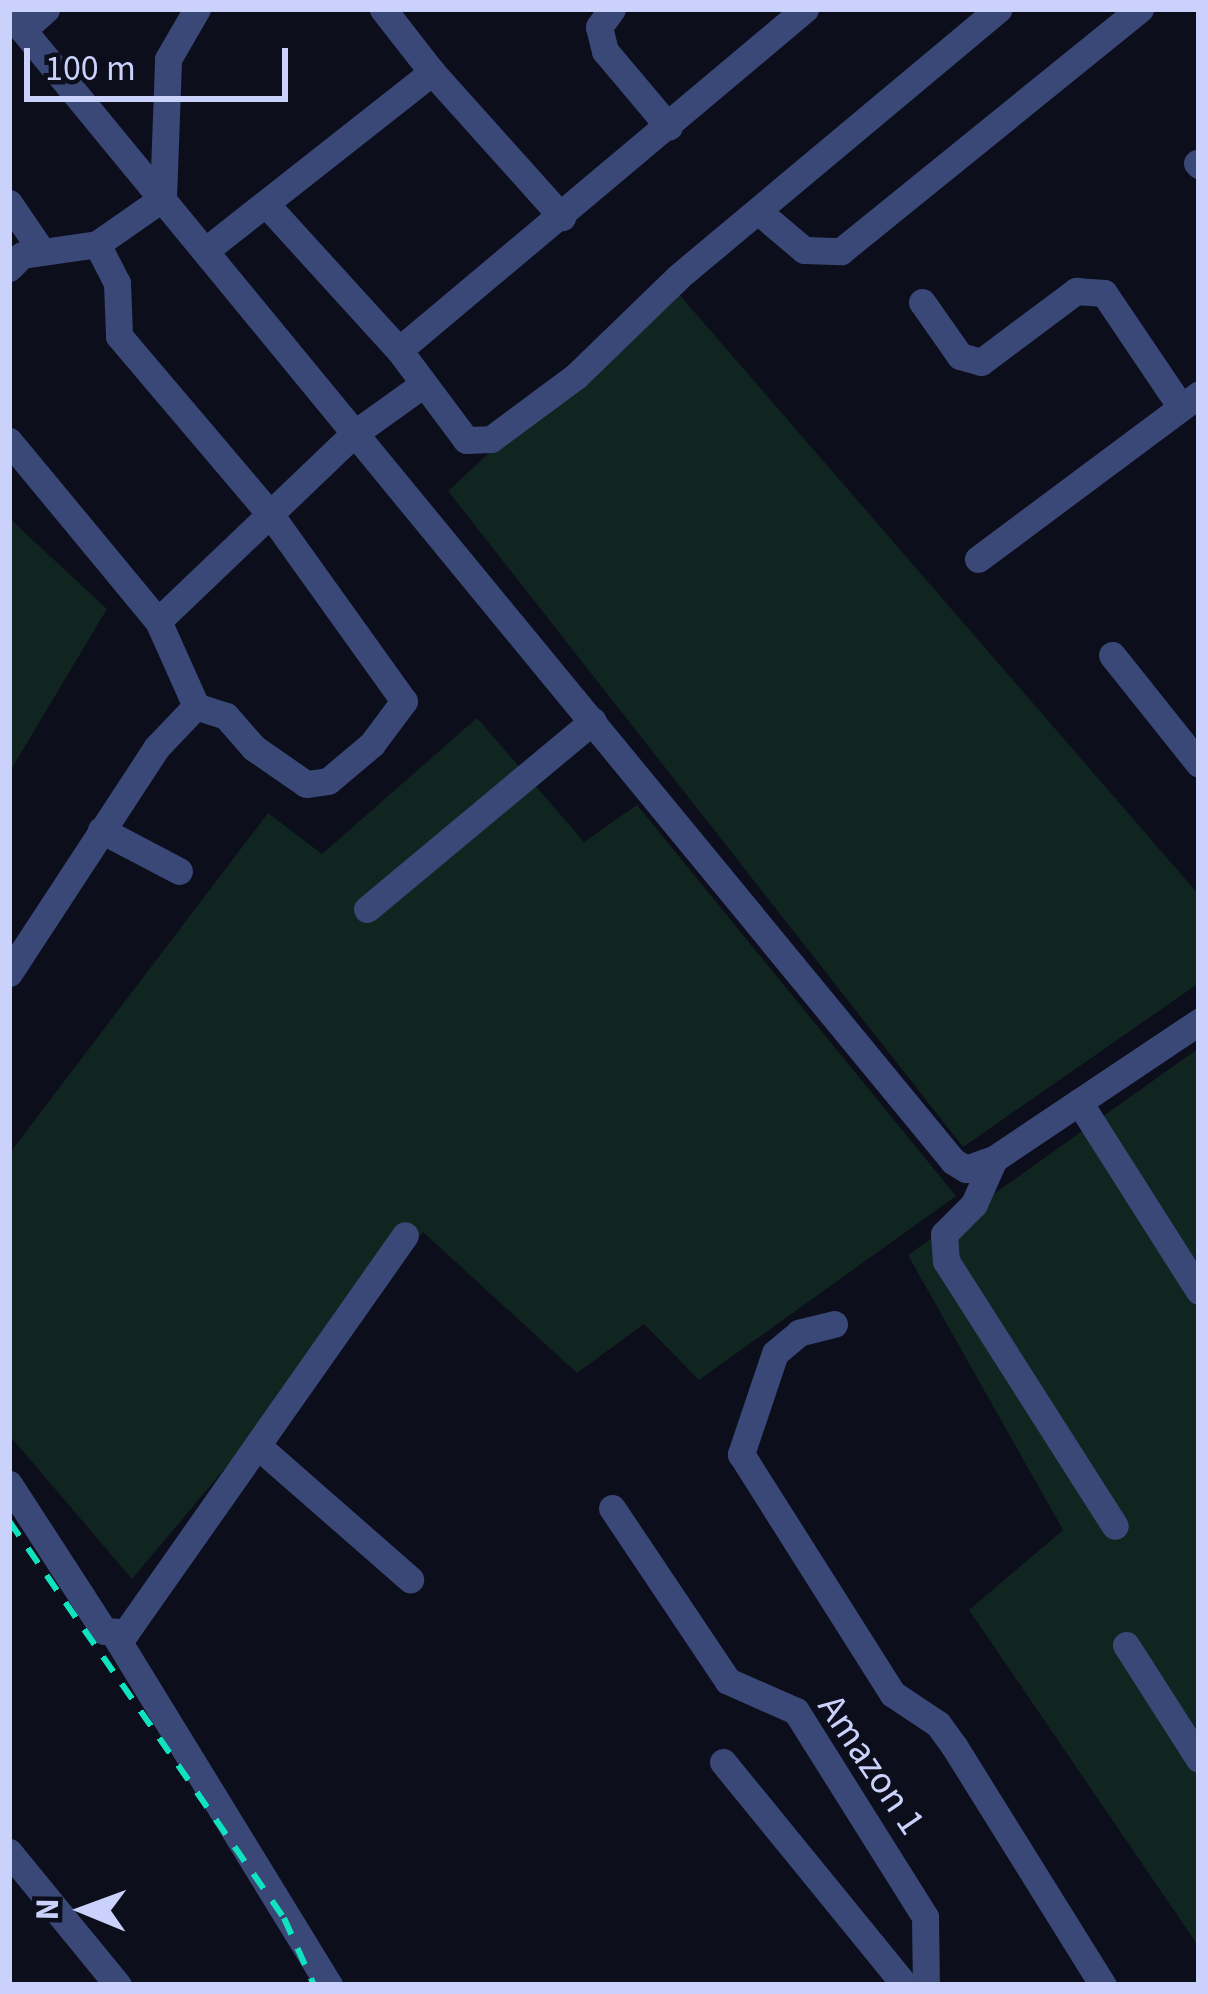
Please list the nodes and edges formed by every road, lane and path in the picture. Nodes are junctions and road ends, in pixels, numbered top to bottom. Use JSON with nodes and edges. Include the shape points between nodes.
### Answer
{"nodes":[{"id":1,"x":46,"y":9,"type":"edge"},
{"id":2,"x":197,"y":9,"type":"edge"},
{"id":3,"x":383,"y":9,"type":"edge"},
{"id":4,"x":612,"y":9,"type":"edge"},
{"id":5,"x":805,"y":9,"type":"edge"},
{"id":6,"x":999,"y":9,"type":"edge"},
{"id":7,"x":1139,"y":9,"type":"edge"},
{"id":8,"x":16,"y":21,"type":"edge"},
{"id":9,"x":432,"y":72,"type":"junction"},
{"id":10,"x":669,"y":128,"type":"junction"},
{"id":11,"x":163,"y":198,"type":"junction"},
{"id":12,"x":9,"y":203,"type":"edge"},
{"id":13,"x":266,"y":204,"type":"junction"},
{"id":14,"x":758,"y":211,"type":"junction"},
{"id":15,"x":562,"y":218,"type":"junction"},
{"id":16,"x":97,"y":244,"type":"junction"},
{"id":17,"x":41,"y":250,"type":"junction"},
{"id":18,"x":206,"y":250,"type":"junction"},
{"id":19,"x":9,"y":268,"type":"edge"},
{"id":20,"x":922,"y":302,"type":"dead end"},
{"id":21,"x":399,"y":350,"type":"junction"},
{"id":22,"x":422,"y":385,"type":"junction"},
{"id":23,"x":1190,"y":400,"type":"edge"},
{"id":24,"x":356,"y":433,"type":"junction"},
{"id":25,"x":9,"y":441,"type":"edge"},
{"id":26,"x":270,"y":514,"type":"junction"},
{"id":27,"x":979,"y":559,"type":"dead end"},
{"id":28,"x":158,"y":621,"type":"junction"},
{"id":29,"x":1112,"y":655,"type":"dead end"},
{"id":30,"x":196,"y":706,"type":"junction"},
{"id":31,"x":593,"y":721,"type":"junction"},
{"id":32,"x":1199,"y":764,"type":"edge"},
{"id":33,"x":101,"y":830,"type":"junction"},
{"id":34,"x":179,"y":871,"type":"dead end"},
{"id":35,"x":367,"y":909,"type":"dead end"},
{"id":36,"x":9,"y":973,"type":"edge"},
{"id":37,"x":1199,"y":1022,"type":"edge"},
{"id":38,"x":1079,"y":1102,"type":"junction"},
{"id":39,"x":994,"y":1159,"type":"junction"},
{"id":40,"x":405,"y":1235,"type":"dead end"},
{"id":41,"x":1199,"y":1291,"type":"edge"},
{"id":42,"x":834,"y":1324,"type":"dead end"},
{"id":43,"x":259,"y":1447,"type":"junction"},
{"id":44,"x":9,"y":1484,"type":"edge"},
{"id":45,"x":612,"y":1508,"type":"dead end"},
{"id":46,"x":1115,"y":1526,"type":"dead end"},
{"id":47,"x":410,"y":1579,"type":"dead end"},
{"id":48,"x":114,"y":1634,"type":"junction"},
{"id":49,"x":1126,"y":1645,"type":"dead end"},
{"id":50,"x":1199,"y":1760,"type":"edge"},
{"id":51,"x":723,"y":1762,"type":"dead end"},
{"id":52,"x":9,"y":1852,"type":"edge"},
{"id":53,"x":118,"y":1985,"type":"edge"},
{"id":54,"x":329,"y":1985,"type":"edge"},
{"id":55,"x":905,"y":1985,"type":"edge"},
{"id":56,"x":926,"y":1985,"type":"edge"},
{"id":57,"x":1103,"y":1985,"type":"edge"}],
"edges":[{"from":1,"to":8,"type":"street"},
{"from":2,"to":11,"type":"street","via":[[168,59]]},
{"from":3,"to":9,"type":"street"},
{"from":4,"to":10,"type":"street","via":[[598,27],[605,51]]},
{"from":5,"to":10,"type":"street"},
{"from":6,"to":14,"type":"street"},
{"from":7,"to":14,"type":"street","via":[[841,251],[804,250]]},
{"from":8,"to":11,"type":"street"},
{"from":9,"to":13,"type":"street"},
{"from":9,"to":15,"type":"street"},
{"from":10,"to":15,"type":"street"},
{"from":11,"to":16,"type":"street"},
{"from":11,"to":18,"type":"street"},
{"from":12,"to":17,"type":"street"},
{"from":13,"to":18,"type":"street"},
{"from":13,"to":21,"type":"street"},
{"from":14,"to":22,"type":"street","via":[[576,376],[491,439],[466,440]]},
{"from":15,"to":21,"type":"street"},
{"from":16,"to":17,"type":"street"},
{"from":16,"to":26,"type":"street","via":[[117,284],[119,336]]},
{"from":17,"to":19,"type":"street"},
{"from":18,"to":24,"type":"street"},
{"from":20,"to":23,"type":"street","via":[[960,356],[981,362],[1076,291],[1104,293]]},
{"from":21,"to":22,"type":"street"},
{"from":22,"to":24,"type":"street"},
{"from":23,"to":27,"type":"street"},
{"from":24,"to":26,"type":"street"},
{"from":24,"to":31,"type":"street"},
{"from":25,"to":28,"type":"street"},
{"from":26,"to":28,"type":"street"},
{"from":26,"to":30,"type":"street","via":[[402,688],[402,712],[328,781],[306,784],[280,770],[226,716]]},
{"from":28,"to":30,"type":"street"},
{"from":29,"to":32,"type":"street"},
{"from":30,"to":33,"type":"street","via":[[156,748]]},
{"from":31,"to":35,"type":"street"},
{"from":31,"to":39,"type":"street","via":[[952,1161],[965,1169]]},
{"from":33,"to":34,"type":"street"},
{"from":33,"to":36,"type":"street"},
{"from":37,"to":38,"type":"street"},
{"from":38,"to":39,"type":"street"},
{"from":38,"to":41,"type":"street"},
{"from":39,"to":46,"type":"street","via":[[974,1204],[944,1234],[946,1262]]},
{"from":40,"to":43,"type":"street"},
{"from":42,"to":57,"type":"street","via":[[799,1333],[775,1353],[741,1454],[893,1694],[938,1724]]},
{"from":43,"to":47,"type":"street"},
{"from":43,"to":48,"type":"street","via":[[134,1623]]},
{"from":44,"to":48,"type":"street"},
{"from":45,"to":56,"type":"street","name":"Amazon 1","via":[[728,1682],[796,1711],[925,1917]]},
{"from":48,"to":54,"type":"street"},
{"from":49,"to":50,"type":"street"},
{"from":51,"to":55,"type":"street"},
{"from":52,"to":53,"type":"street"}]}
